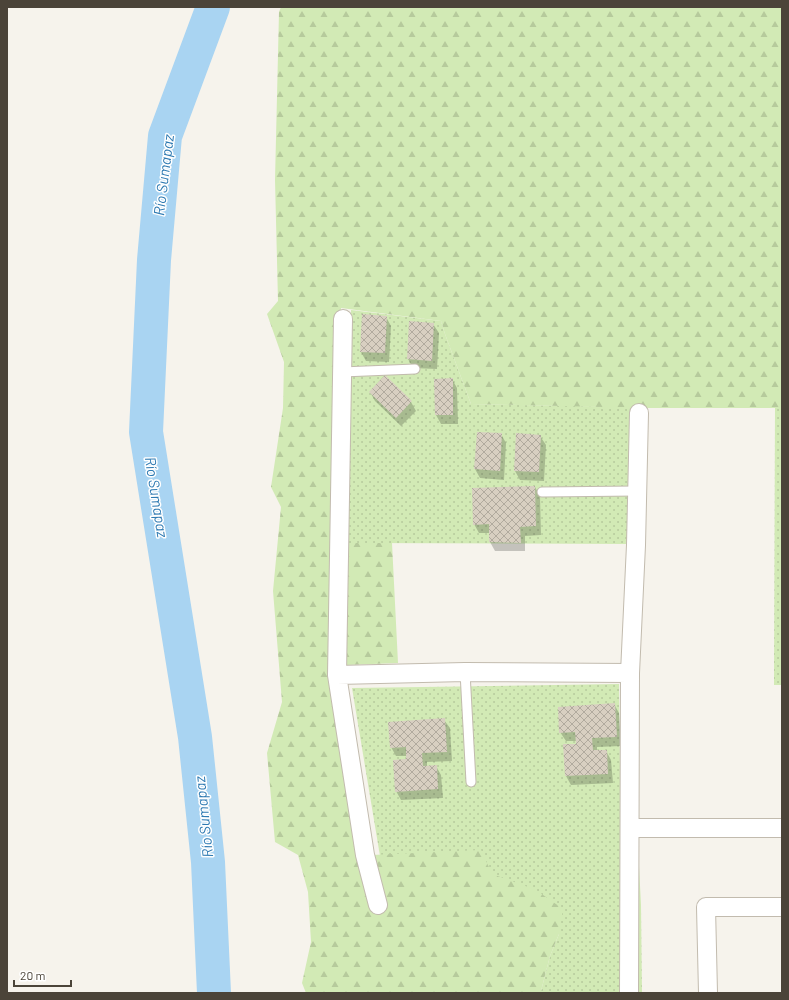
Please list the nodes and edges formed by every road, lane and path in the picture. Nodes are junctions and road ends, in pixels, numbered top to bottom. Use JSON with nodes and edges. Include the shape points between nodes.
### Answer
{"nodes":[{"id":1,"x":343,"y":319,"type":"dead end"},
{"id":2,"x":414,"y":369,"type":"dead end"},
{"id":3,"x":342,"y":372,"type":"junction"},
{"id":4,"x":639,"y":413,"type":"dead end"},
{"id":5,"x":637,"y":491,"type":"junction"},
{"id":6,"x":542,"y":492,"type":"dead end"},
{"id":7,"x":465,"y":672,"type":"junction"},
{"id":8,"x":630,"y":673,"type":"junction"},
{"id":9,"x":337,"y":675,"type":"junction"},
{"id":10,"x":471,"y":782,"type":"dead end"},
{"id":11,"x":630,"y":828,"type":"junction"},
{"id":12,"x":782,"y":828,"type":"edge"},
{"id":13,"x":378,"y":906,"type":"dead end"},
{"id":14,"x":782,"y":907,"type":"edge"},
{"id":15,"x":629,"y":993,"type":"edge"},
{"id":16,"x":708,"y":993,"type":"edge"}],
"edges":[{"from":1,"to":3,"type":"street"},
{"from":2,"to":3,"type":"lane"},
{"from":3,"to":9,"type":"street"},
{"from":4,"to":5,"type":"street"},
{"from":5,"to":6,"type":"lane"},
{"from":5,"to":8,"type":"street"},
{"from":7,"to":8,"type":"street"},
{"from":7,"to":9,"type":"street"},
{"from":7,"to":10,"type":"lane"},
{"from":8,"to":11,"type":"street"},
{"from":9,"to":13,"type":"street","via":[[366,855]]},
{"from":11,"to":12,"type":"street"},
{"from":11,"to":15,"type":"street"},
{"from":14,"to":16,"type":"street","via":[[706,907]]}]}
